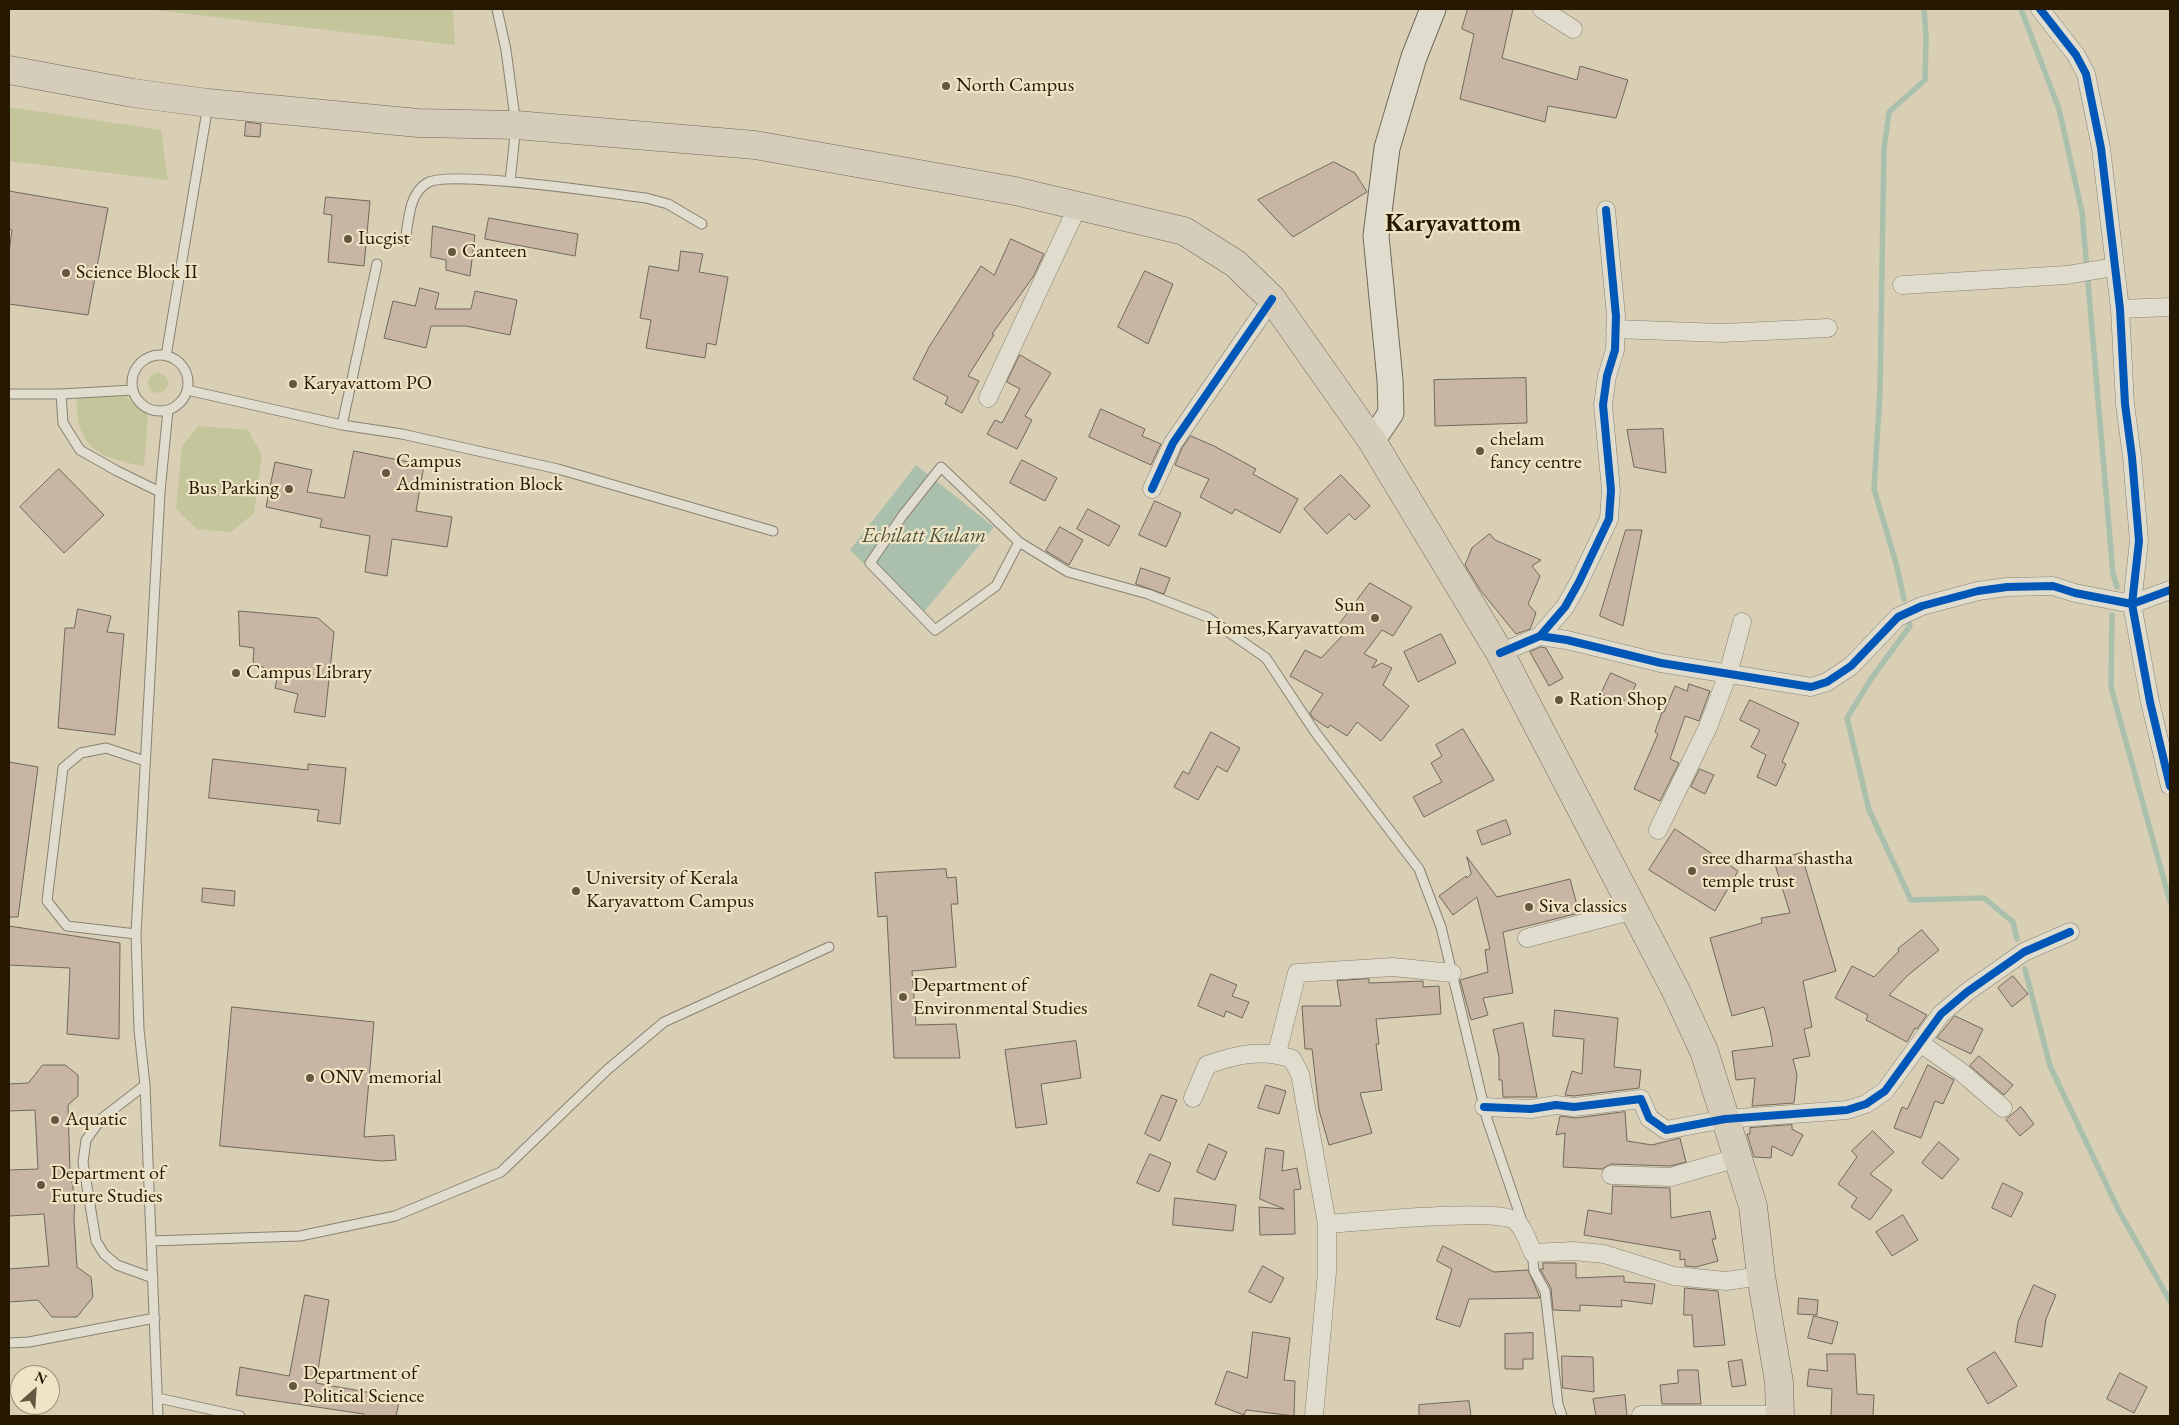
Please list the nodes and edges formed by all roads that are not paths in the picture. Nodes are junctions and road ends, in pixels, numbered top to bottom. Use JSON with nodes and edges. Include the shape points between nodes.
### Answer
{"nodes":[{"id":1,"x":497,"y":9,"type":"edge"},
{"id":2,"x":1433,"y":9,"type":"edge"},
{"id":3,"x":1542,"y":9,"type":"edge"},
{"id":4,"x":2040,"y":9,"type":"edge"},
{"id":5,"x":1573,"y":29,"type":"dead end"},
{"id":6,"x":9,"y":70,"type":"edge"},
{"id":7,"x":208,"y":103,"type":"junction"},
{"id":8,"x":516,"y":125,"type":"junction"},
{"id":9,"x":510,"y":182,"type":"junction"},
{"id":10,"x":1078,"y":206,"type":"junction"},
{"id":11,"x":1606,"y":210,"type":"dead end"},
{"id":12,"x":702,"y":224,"type":"dead end"},
{"id":13,"x":405,"y":241,"type":"dead end"},
{"id":14,"x":377,"y":264,"type":"dead end"},
{"id":15,"x":2114,"y":267,"type":"junction"},
{"id":16,"x":1902,"y":285,"type":"dead end"},
{"id":17,"x":1272,"y":299,"type":"junction"},
{"id":18,"x":2170,"y":307,"type":"edge"},
{"id":19,"x":2120,"y":309,"type":"junction"},
{"id":20,"x":1828,"y":328,"type":"dead end"},
{"id":21,"x":1615,"y":329,"type":"junction"},
{"id":22,"x":166,"y":356,"type":"junction"},
{"id":23,"x":132,"y":390,"type":"junction"},
{"id":24,"x":187,"y":390,"type":"junction"},
{"id":25,"x":9,"y":394,"type":"edge"},
{"id":26,"x":61,"y":394,"type":"junction"},
{"id":27,"x":988,"y":398,"type":"dead end"},
{"id":28,"x":168,"y":410,"type":"junction"},
{"id":29,"x":342,"y":426,"type":"junction"},
{"id":30,"x":1372,"y":441,"type":"junction"},
{"id":31,"x":1152,"y":489,"type":"dead end"},
{"id":32,"x":160,"y":492,"type":"junction"},
{"id":33,"x":773,"y":531,"type":"dead end"},
{"id":34,"x":1019,"y":542,"type":"junction"},
{"id":35,"x":2170,"y":590,"type":"edge"},
{"id":36,"x":2132,"y":604,"type":"junction"},
{"id":37,"x":1742,"y":622,"type":"dead end"},
{"id":38,"x":1540,"y":636,"type":"junction"},
{"id":39,"x":1500,"y":653,"type":"junction"},
{"id":40,"x":1728,"y":674,"type":"junction"},
{"id":41,"x":2167,"y":758,"type":"edge"},
{"id":42,"x":145,"y":761,"type":"junction"},
{"id":43,"x":2170,"y":786,"type":"edge"},
{"id":44,"x":1658,"y":830,"type":"dead end"},
{"id":45,"x":1634,"y":910,"type":"junction"},
{"id":46,"x":2070,"y":932,"type":"dead end"},
{"id":47,"x":136,"y":934,"type":"junction"},
{"id":48,"x":1527,"y":938,"type":"dead end"},
{"id":49,"x":829,"y":947,"type":"dead end"},
{"id":50,"x":1452,"y":973,"type":"junction"},
{"id":51,"x":1920,"y":1043,"type":"junction"},
{"id":52,"x":1277,"y":1053,"type":"junction"},
{"id":53,"x":145,"y":1085,"type":"junction"},
{"id":54,"x":1193,"y":1098,"type":"dead end"},
{"id":55,"x":1484,"y":1107,"type":"junction"},
{"id":56,"x":2003,"y":1108,"type":"dead end"},
{"id":57,"x":1725,"y":1119,"type":"junction"},
{"id":58,"x":1737,"y":1158,"type":"junction"},
{"id":59,"x":1611,"y":1175,"type":"dead end"},
{"id":60,"x":1327,"y":1224,"type":"junction"},
{"id":61,"x":151,"y":1241,"type":"junction"},
{"id":62,"x":1533,"y":1253,"type":"junction"},
{"id":63,"x":1761,"y":1276,"type":"junction"},
{"id":64,"x":153,"y":1278,"type":"junction"},
{"id":65,"x":155,"y":1318,"type":"junction"},
{"id":66,"x":9,"y":1343,"type":"edge"},
{"id":67,"x":158,"y":1398,"type":"junction"},
{"id":68,"x":1641,"y":1415,"type":"edge"},
{"id":69,"x":158,"y":1416,"type":"edge"},
{"id":70,"x":240,"y":1416,"type":"edge"},
{"id":71,"x":1314,"y":1416,"type":"edge"},
{"id":72,"x":1562,"y":1416,"type":"edge"},
{"id":73,"x":1780,"y":1416,"type":"edge"}],
"edges":[{"from":1,"to":8,"type":"lane"},
{"from":2,"to":30,"type":"main road","via":[[1414,57],[1387,148],[1376,236],[1392,414]]},
{"from":3,"to":5,"type":"street"},
{"from":4,"to":15,"type":"street","via":[[2076,55],[2086,74],[2101,148]]},
{"from":6,"to":7,"type":"main road"},
{"from":7,"to":8,"type":"main road","via":[[418,123]]},
{"from":7,"to":22,"type":"lane"},
{"from":8,"to":9,"type":"lane"},
{"from":8,"to":10,"type":"main road","via":[[755,145],[1015,191]]},
{"from":9,"to":12,"type":"lane","via":[[646,198],[668,204]]},
{"from":9,"to":13,"type":"lane","via":[[442,178],[429,181],[418,190],[412,203]]},
{"from":10,"to":17,"type":"main road","via":[[1184,231],[1236,264]]},
{"from":10,"to":27,"type":"street"},
{"from":11,"to":21,"type":"street"},
{"from":14,"to":29,"type":"lane"},
{"from":15,"to":16,"type":"street","via":[[2067,275]]},
{"from":15,"to":19,"type":"street"},
{"from":17,"to":30,"type":"main road"},
{"from":17,"to":31,"type":"street","via":[[1173,444]]},
{"from":18,"to":19,"type":"street"},
{"from":19,"to":36,"type":"street","via":[[2125,404],[2139,541]]},
{"from":20,"to":21,"type":"street","via":[[1722,333]]},
{"from":21,"to":38,"type":"street","via":[[1603,405],[1611,490],[1609,519],[1565,607]]},
{"from":22,"to":23,"type":"lane","via":[[156,355],[139,364],[134,372]]},
{"from":22,"to":24,"type":"lane","via":[[181,365],[188,380]]},
{"from":23,"to":26,"type":"lane"},
{"from":23,"to":28,"type":"lane","via":[[142,405],[160,412]]},
{"from":24,"to":28,"type":"lane","via":[[177,406]]},
{"from":24,"to":29,"type":"lane"},
{"from":25,"to":26,"type":"lane"},
{"from":26,"to":32,"type":"lane","via":[[63,423],[80,450]]},
{"from":28,"to":32,"type":"lane"},
{"from":29,"to":33,"type":"lane","via":[[402,434],[558,469]]},
{"from":30,"to":39,"type":"main road"},
{"from":32,"to":42,"type":"lane"},
{"from":34,"to":34,"type":"lane","via":[[996,586],[935,630],[870,563],[940,467]]},
{"from":34,"to":50,"type":"lane","via":[[1068,572],[1148,594],[1207,617],[1266,658],[1315,732],[1419,869],[1441,927]]},
{"from":35,"to":36,"type":"street"},
{"from":36,"to":40,"type":"street","via":[[2053,586],[1978,591],[1922,606],[1898,617],[1851,666],[1827,682],[1810,687]]},
{"from":36,"to":41,"type":"street","via":[[2150,702]]},
{"from":37,"to":40,"type":"street"},
{"from":38,"to":39,"type":"street"},
{"from":38,"to":40,"type":"street"},
{"from":39,"to":45,"type":"main road"},
{"from":40,"to":44,"type":"street","via":[[1708,727]]},
{"from":41,"to":43,"type":"street"},
{"from":42,"to":47,"type":"lane"},
{"from":42,"to":47,"type":"lane","via":[[106,748],[81,753],[63,768],[46,901],[67,926]]},
{"from":45,"to":48,"type":"street"},
{"from":45,"to":57,"type":"main road","via":[[1704,1051]]},
{"from":46,"to":51,"type":"street","via":[[2024,952],[1968,992],[1941,1014]]},
{"from":47,"to":53,"type":"lane","via":[[139,1030]]},
{"from":49,"to":61,"type":"lane","via":[[664,1022],[607,1070],[501,1172],[395,1216],[300,1236]]},
{"from":50,"to":52,"type":"street","via":[[1393,967],[1297,973]]},
{"from":50,"to":55,"type":"lane"},
{"from":51,"to":56,"type":"street"},
{"from":51,"to":57,"type":"street","via":[[1885,1091],[1866,1104],[1847,1110]]},
{"from":52,"to":54,"type":"street","via":[[1231,1056],[1207,1065]]},
{"from":52,"to":60,"type":"street","via":[[1292,1059],[1300,1074]]},
{"from":53,"to":61,"type":"lane"},
{"from":53,"to":64,"type":"lane","via":[[101,1119],[86,1140],[83,1162],[96,1241],[104,1254],[117,1265]]},
{"from":55,"to":57,"type":"street","via":[[1574,1107],[1641,1099],[1649,1118],[1666,1130]]},
{"from":55,"to":62,"type":"lane"},
{"from":57,"to":58,"type":"main road"},
{"from":58,"to":59,"type":"street","via":[[1671,1177]]},
{"from":58,"to":63,"type":"main road","via":[[1753,1206]]},
{"from":60,"to":62,"type":"street","via":[[1451,1215],[1503,1216],[1518,1224]]},
{"from":60,"to":71,"type":"street"},
{"from":61,"to":64,"type":"lane"},
{"from":62,"to":63,"type":"street","via":[[1573,1251],[1604,1254],[1674,1276],[1726,1281]]},
{"from":62,"to":72,"type":"lane","via":[[1534,1271],[1545,1291]]},
{"from":63,"to":73,"type":"main road","via":[[1779,1382]]},
{"from":64,"to":65,"type":"lane"},
{"from":65,"to":66,"type":"lane"},
{"from":65,"to":67,"type":"lane"},
{"from":67,"to":69,"type":"lane"},
{"from":67,"to":70,"type":"lane"},
{"from":68,"to":73,"type":"street"}]}
